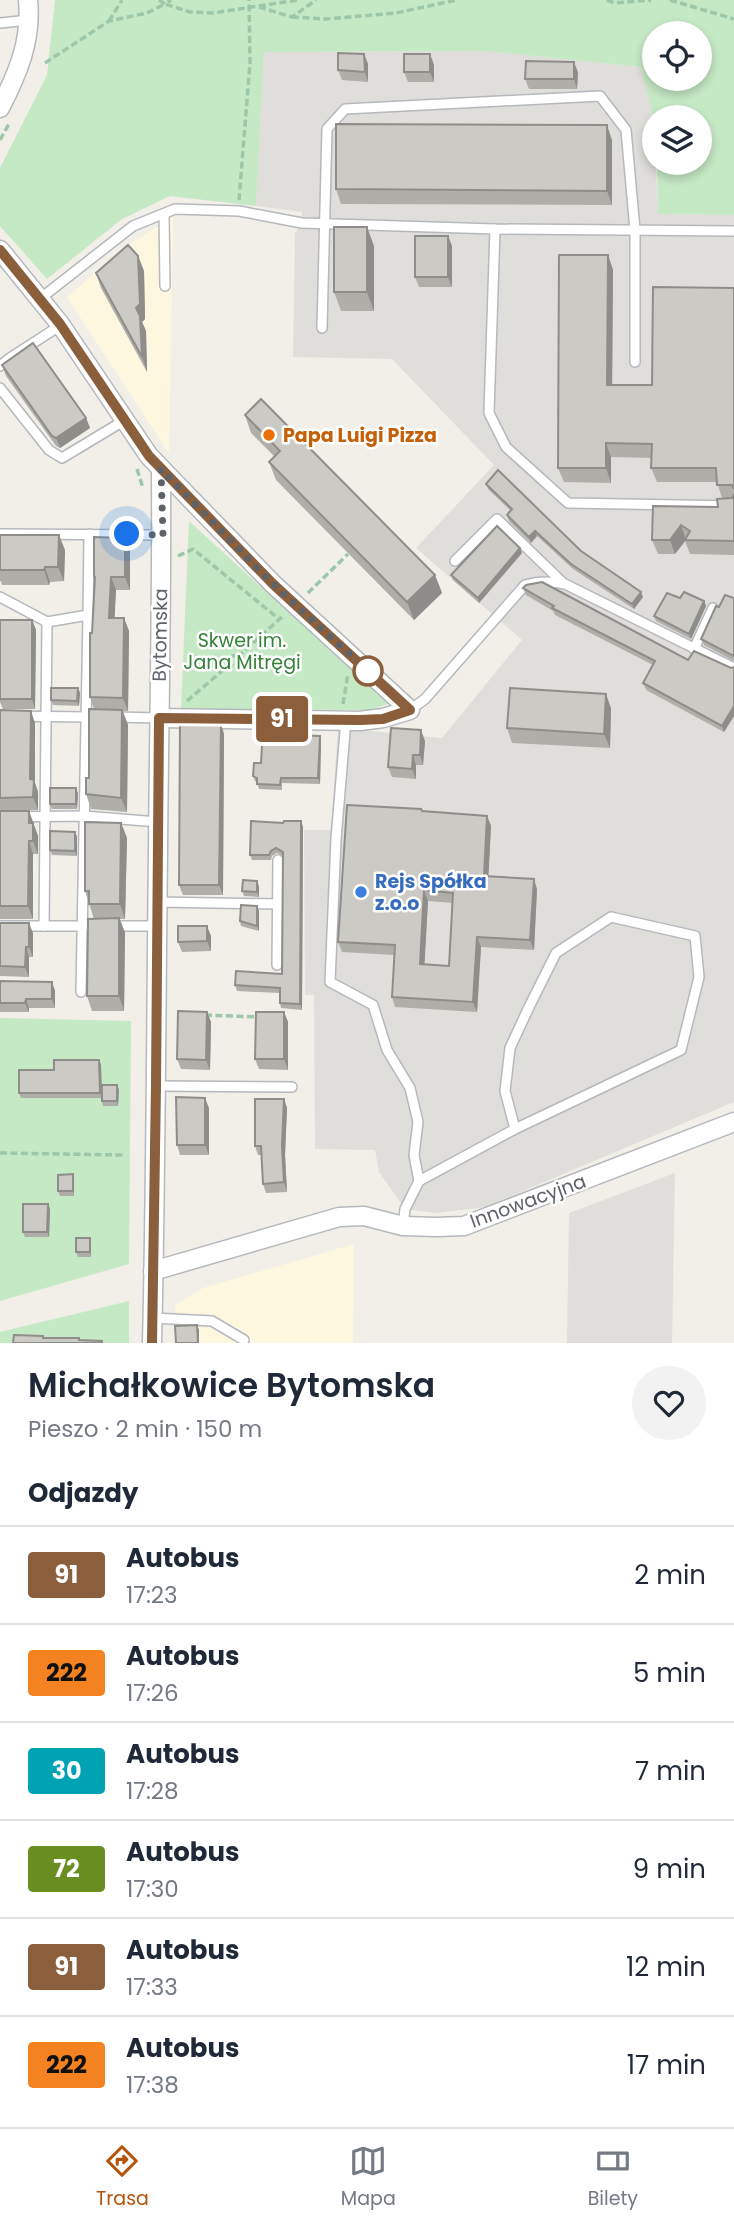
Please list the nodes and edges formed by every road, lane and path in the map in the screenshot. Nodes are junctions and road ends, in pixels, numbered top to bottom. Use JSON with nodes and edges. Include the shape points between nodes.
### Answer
{"nodes":[{"id":1,"x":28,"y":0,"type":"edge"},
{"id":2,"x":122,"y":0,"type":"edge"},
{"id":3,"x":159,"y":0,"type":"edge"},
{"id":4,"x":171,"y":0,"type":"edge"},
{"id":5,"x":249,"y":0,"type":"edge"},
{"id":6,"x":298,"y":0,"type":"edge"},
{"id":7,"x":316,"y":0,"type":"edge"},
{"id":8,"x":456,"y":0,"type":"edge"},
{"id":9,"x":607,"y":0,"type":"edge"},
{"id":10,"x":650,"y":0,"type":"edge"},
{"id":11,"x":670,"y":0,"type":"edge"},
{"id":12,"x":165,"y":4,"type":"junction"},
{"id":13,"x":256,"y":6,"type":"junction"},
{"id":14,"x":249,"y":7,"type":"junction"},
{"id":15,"x":292,"y":18,"type":"junction"},
{"id":16,"x":29,"y":19,"type":"junction"},
{"id":17,"x":734,"y":19,"type":"edge"},
{"id":18,"x":108,"y":21,"type":"junction"},
{"id":19,"x":0,"y":23,"type":"edge"},
{"id":20,"x":45,"y":63,"type":"dead end"},
{"id":21,"x":0,"y":108,"type":"edge"},
{"id":22,"x":239,"y":211,"type":"junction"},
{"id":23,"x":164,"y":214,"type":"junction"},
{"id":24,"x":323,"y":223,"type":"junction"},
{"id":25,"x":495,"y":229,"type":"junction"},
{"id":26,"x":635,"y":230,"type":"junction"},
{"id":27,"x":734,"y":231,"type":"edge"},
{"id":28,"x":0,"y":250,"type":"edge"},
{"id":29,"x":164,"y":286,"type":"dead end"},
{"id":30,"x":41,"y":298,"type":"junction"},
{"id":31,"x":61,"y":325,"type":"junction"},
{"id":32,"x":322,"y":328,"type":"dead end"},
{"id":33,"x":635,"y":362,"type":"dead end"},
{"id":34,"x":0,"y":366,"type":"edge"},
{"id":35,"x":0,"y":388,"type":"edge"},
{"id":36,"x":125,"y":420,"type":"junction"},
{"id":37,"x":161,"y":469,"type":"junction"},
{"id":38,"x":734,"y":506,"type":"edge"},
{"id":39,"x":0,"y":534,"type":"edge"},
{"id":40,"x":89,"y":534,"type":"junction"},
{"id":41,"x":163,"y":535,"type":"junction"},
{"id":42,"x":348,"y":554,"type":"edge"},
{"id":43,"x":176,"y":557,"type":"dead end"},
{"id":44,"x":455,"y":561,"type":"dead end"},
{"id":45,"x":565,"y":584,"type":"junction"},
{"id":46,"x":0,"y":597,"type":"edge"},
{"id":47,"x":295,"y":605,"type":"junction"},
{"id":48,"x":713,"y":608,"type":"edge"},
{"id":49,"x":88,"y":615,"type":"junction"},
{"id":50,"x":279,"y":619,"type":"junction"},
{"id":51,"x":47,"y":622,"type":"junction"},
{"id":52,"x":694,"y":649,"type":"junction"},
{"id":53,"x":239,"y":656,"type":"junction"},
{"id":54,"x":352,"y":657,"type":"junction"},
{"id":55,"x":229,"y":665,"type":"junction"},
{"id":56,"x":734,"y":668,"type":"edge"},
{"id":57,"x":178,"y":702,"type":"dead end"},
{"id":58,"x":410,"y":710,"type":"junction"},
{"id":59,"x":0,"y":716,"type":"edge"},
{"id":60,"x":47,"y":716,"type":"junction"},
{"id":61,"x":86,"y":717,"type":"junction"},
{"id":62,"x":97,"y":717,"type":"edge"},
{"id":63,"x":109,"y":717,"type":"edge"},
{"id":64,"x":159,"y":718,"type":"junction"},
{"id":65,"x":343,"y":720,"type":"junction"},
{"id":66,"x":46,"y":816,"type":"junction"},
{"id":67,"x":84,"y":816,"type":"junction"},
{"id":68,"x":0,"y":817,"type":"edge"},
{"id":69,"x":158,"y":822,"type":"junction"},
{"id":70,"x":278,"y":860,"type":"dead end"},
{"id":71,"x":158,"y":902,"type":"junction"},
{"id":72,"x":278,"y":904,"type":"junction"},
{"id":73,"x":0,"y":926,"type":"edge"},
{"id":74,"x":44,"y":926,"type":"junction"},
{"id":75,"x":83,"y":926,"type":"junction"},
{"id":76,"x":157,"y":926,"type":"junction"},
{"id":77,"x":277,"y":965,"type":"dead end"},
{"id":78,"x":81,"y":992,"type":"dead end"},
{"id":79,"x":198,"y":1015,"type":"edge"},
{"id":80,"x":264,"y":1017,"type":"edge"},
{"id":81,"x":156,"y":1086,"type":"junction"},
{"id":82,"x":292,"y":1087,"type":"dead end"},
{"id":83,"x":734,"y":1122,"type":"edge"},
{"id":84,"x":516,"y":1129,"type":"junction"},
{"id":85,"x":0,"y":1153,"type":"edge"},
{"id":86,"x":123,"y":1155,"type":"dead end"},
{"id":87,"x":419,"y":1181,"type":"junction"},
{"id":88,"x":403,"y":1226,"type":"junction"},
{"id":89,"x":153,"y":1271,"type":"junction"},
{"id":90,"x":153,"y":1318,"type":"junction"},
{"id":91,"x":244,"y":1340,"type":"dead end"},
{"id":92,"x":152,"y":1343,"type":"edge"}],
"edges":[{"from":1,"to":16,"type":"street"},
{"from":2,"to":18,"type":"path"},
{"from":3,"to":12,"type":"path"},
{"from":4,"to":12,"type":"path"},
{"from":5,"to":14,"type":"path"},
{"from":6,"to":13,"type":"path"},
{"from":7,"to":15,"type":"path"},
{"from":8,"to":15,"type":"path","via":[[396,13]]},
{"from":9,"to":10,"type":"path"},
{"from":11,"to":17,"type":"path"},
{"from":12,"to":14,"type":"path","via":[[213,13]]},
{"from":12,"to":18,"type":"path"},
{"from":13,"to":14,"type":"path"},
{"from":13,"to":15,"type":"path"},
{"from":14,"to":22,"type":"path","via":[[250,63]]},
{"from":16,"to":19,"type":"lane"},
{"from":16,"to":21,"type":"street","via":[[23,55]]},
{"from":18,"to":20,"type":"path"},
{"from":22,"to":23,"type":"lane","via":[[175,209]]},
{"from":22,"to":24,"type":"lane"},
{"from":23,"to":29,"type":"lane"},
{"from":23,"to":30,"type":"lane","via":[[132,226]]},
{"from":24,"to":25,"type":"lane"},
{"from":24,"to":26,"type":"lane","via":[[327,129],[345,109],[600,96],[626,130]]},
{"from":24,"to":32,"type":"lane"},
{"from":25,"to":26,"type":"lane"},
{"from":25,"to":38,"type":"lane","via":[[489,413],[506,447],[568,503]]},
{"from":26,"to":27,"type":"lane"},
{"from":26,"to":33,"type":"lane"},
{"from":28,"to":30,"type":"street"},
{"from":30,"to":31,"type":"street"},
{"from":31,"to":34,"type":"lane"},
{"from":31,"to":36,"type":"street"},
{"from":35,"to":36,"type":"lane","via":[[49,450],[62,458]]},
{"from":36,"to":37,"type":"street"},
{"from":37,"to":41,"type":"street","name":"Bytomska"},
{"from":37,"to":47,"type":"street"},
{"from":39,"to":40,"type":"lane"},
{"from":40,"to":41,"type":"lane"},
{"from":40,"to":49,"type":"lane"},
{"from":41,"to":64,"type":"street","name":"Bytomska"},
{"from":42,"to":47,"type":"path"},
{"from":43,"to":50,"type":"path","via":[[193,549]]},
{"from":44,"to":45,"type":"lane","via":[[497,519]]},
{"from":45,"to":52,"type":"lane"},
{"from":45,"to":58,"type":"lane","via":[[551,581],[525,586],[425,699]]},
{"from":46,"to":51,"type":"lane"},
{"from":47,"to":50,"type":"path"},
{"from":47,"to":54,"type":"street"},
{"from":48,"to":52,"type":"lane"},
{"from":49,"to":51,"type":"lane"},
{"from":49,"to":61,"type":"lane"},
{"from":50,"to":53,"type":"path"},
{"from":51,"to":60,"type":"lane"},
{"from":52,"to":56,"type":"lane"},
{"from":53,"to":55,"type":"path","via":[[230,656]]},
{"from":53,"to":55,"type":"path","via":[[238,664]]},
{"from":54,"to":58,"type":"street"},
{"from":54,"to":65,"type":"path"},
{"from":55,"to":57,"type":"path","via":[[184,703]]},
{"from":58,"to":65,"type":"street","via":[[383,719]]},
{"from":59,"to":60,"type":"lane"},
{"from":60,"to":61,"type":"lane"},
{"from":60,"to":66,"type":"lane"},
{"from":61,"to":62,"type":"lane"},
{"from":61,"to":67,"type":"lane"},
{"from":63,"to":64,"type":"lane"},
{"from":64,"to":65,"type":"street"},
{"from":64,"to":69,"type":"street","name":"Bytomska"},
{"from":65,"to":87,"type":"lane","via":[[330,982],[373,1004],[387,1050],[410,1088],[418,1122],[414,1155]]},
{"from":66,"to":67,"type":"lane"},
{"from":66,"to":68,"type":"lane"},
{"from":66,"to":74,"type":"lane"},
{"from":67,"to":69,"type":"lane"},
{"from":67,"to":75,"type":"lane"},
{"from":69,"to":71,"type":"street","name":"Bytomska"},
{"from":70,"to":72,"type":"lane"},
{"from":71,"to":72,"type":"lane"},
{"from":71,"to":76,"type":"street","name":"Bytomska"},
{"from":72,"to":77,"type":"lane"},
{"from":73,"to":74,"type":"lane"},
{"from":74,"to":75,"type":"lane"},
{"from":75,"to":76,"type":"lane"},
{"from":75,"to":78,"type":"lane"},
{"from":76,"to":81,"type":"street","name":"Bytomska"},
{"from":79,"to":80,"type":"path"},
{"from":81,"to":82,"type":"lane"},
{"from":81,"to":89,"type":"street","name":"Bytomska"},
{"from":83,"to":88,"type":"street","name":"Innowacyjna","via":[[464,1226]]},
{"from":84,"to":84,"type":"lane","via":[[681,1050],[699,977],[695,936],[611,917],[556,953],[510,1048],[505,1091]]},
{"from":84,"to":87,"type":"lane"},
{"from":85,"to":86,"type":"path"},
{"from":87,"to":88,"type":"lane","via":[[405,1209]]},
{"from":88,"to":89,"type":"street","name":"Innowacyjna","via":[[364,1216],[339,1217]]},
{"from":89,"to":90,"type":"street","name":"Bytomska"},
{"from":90,"to":91,"type":"lane","via":[[212,1321]]},
{"from":90,"to":92,"type":"street","name":"Bytomska"}]}
